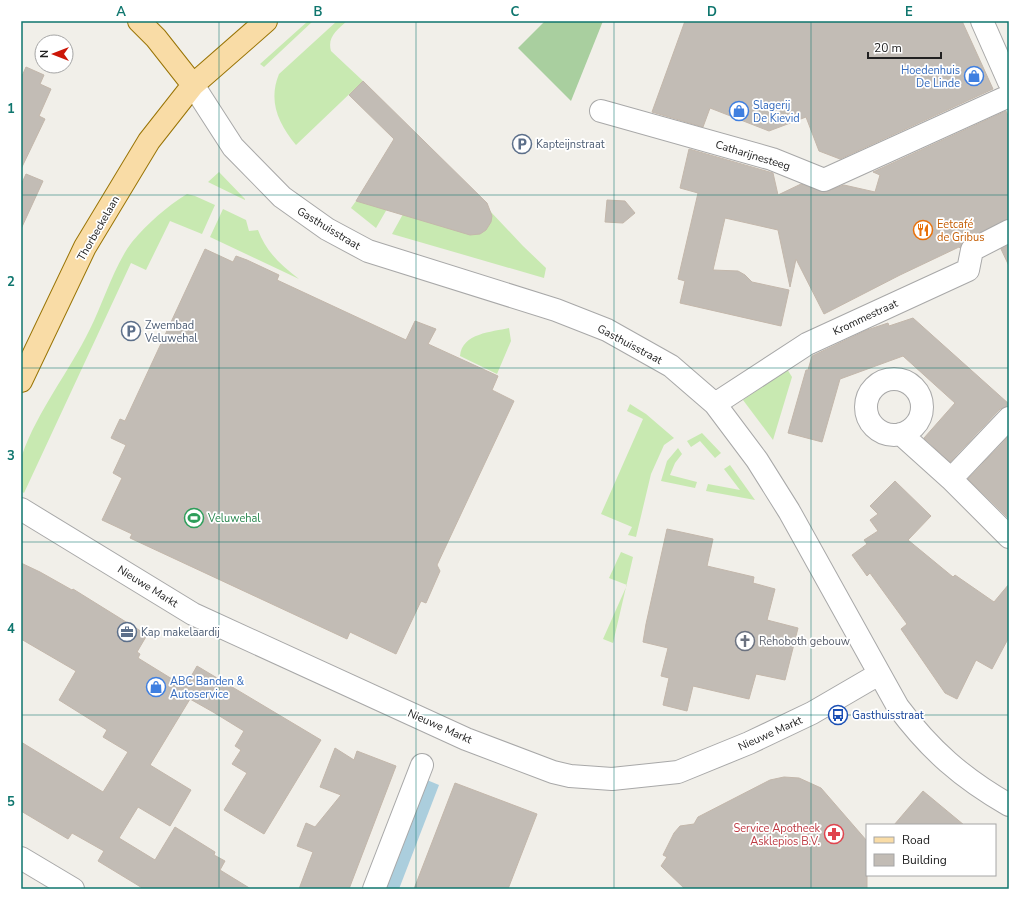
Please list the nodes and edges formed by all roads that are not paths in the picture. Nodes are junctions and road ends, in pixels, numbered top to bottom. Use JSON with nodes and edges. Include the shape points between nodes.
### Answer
{"nodes":[{"id":1,"x":139,"y":21,"type":"edge"},
{"id":2,"x":266,"y":21,"type":"edge"},
{"id":3,"x":982,"y":21,"type":"edge"},
{"id":4,"x":1009,"y":82,"type":"edge"},
{"id":5,"x":193,"y":85,"type":"junction"},
{"id":6,"x":1009,"y":96,"type":"edge"},
{"id":7,"x":601,"y":111,"type":"dead end"},
{"id":8,"x":1009,"y":231,"type":"edge"},
{"id":9,"x":21,"y":381,"type":"edge"},
{"id":10,"x":715,"y":404,"type":"junction"},
{"id":11,"x":1009,"y":418,"type":"edge"},
{"id":12,"x":901,"y":434,"type":"dead end"},
{"id":13,"x":951,"y":480,"type":"junction"},
{"id":14,"x":21,"y":509,"type":"edge"},
{"id":15,"x":1009,"y":537,"type":"edge"},
{"id":16,"x":880,"y":674,"type":"junction"},
{"id":17,"x":422,"y":765,"type":"dead end"},
{"id":18,"x":1009,"y":804,"type":"edge"},
{"id":19,"x":21,"y":858,"type":"edge"},
{"id":20,"x":73,"y":889,"type":"edge"},
{"id":21,"x":374,"y":889,"type":"edge"}],
"edges":[{"from":1,"to":5,"type":"main road","name":"Gasthuisstraat","via":[[156,38]]},
{"from":2,"to":5,"type":"main road","name":"Thorbeckelaan"},
{"from":3,"to":4,"type":"street"},
{"from":5,"to":9,"type":"main road","name":"Thorbeckelaan","via":[[149,141],[85,247]]},
{"from":5,"to":10,"type":"street","name":"Gasthuisstraat","via":[[233,147],[282,197],[327,229],[368,250],[556,310],[607,330],[671,366]]},
{"from":6,"to":7,"type":"street","name":"Catharijnesteeg","via":[[824,180],[772,159]]},
{"from":8,"to":10,"type":"street","name":"Krommestraat","via":[[972,250],[968,270],[807,344]]},
{"from":10,"to":16,"type":"street","name":"Gasthuisstraat","via":[[757,460],[789,511]]},
{"from":11,"to":13,"type":"street"},
{"from":12,"to":13,"type":"street"},
{"from":13,"to":15,"type":"street"},
{"from":14,"to":16,"type":"street","name":"Nieuwe Markt","via":[[193,614],[466,739],[570,776],[612,779],[678,772],[749,743],[812,713]]},
{"from":16,"to":18,"type":"street","name":"Gasthuisstraat","via":[[898,707],[918,734],[939,755],[971,780]]},
{"from":17,"to":21,"type":"street"},
{"from":19,"to":20,"type":"street"}]}
